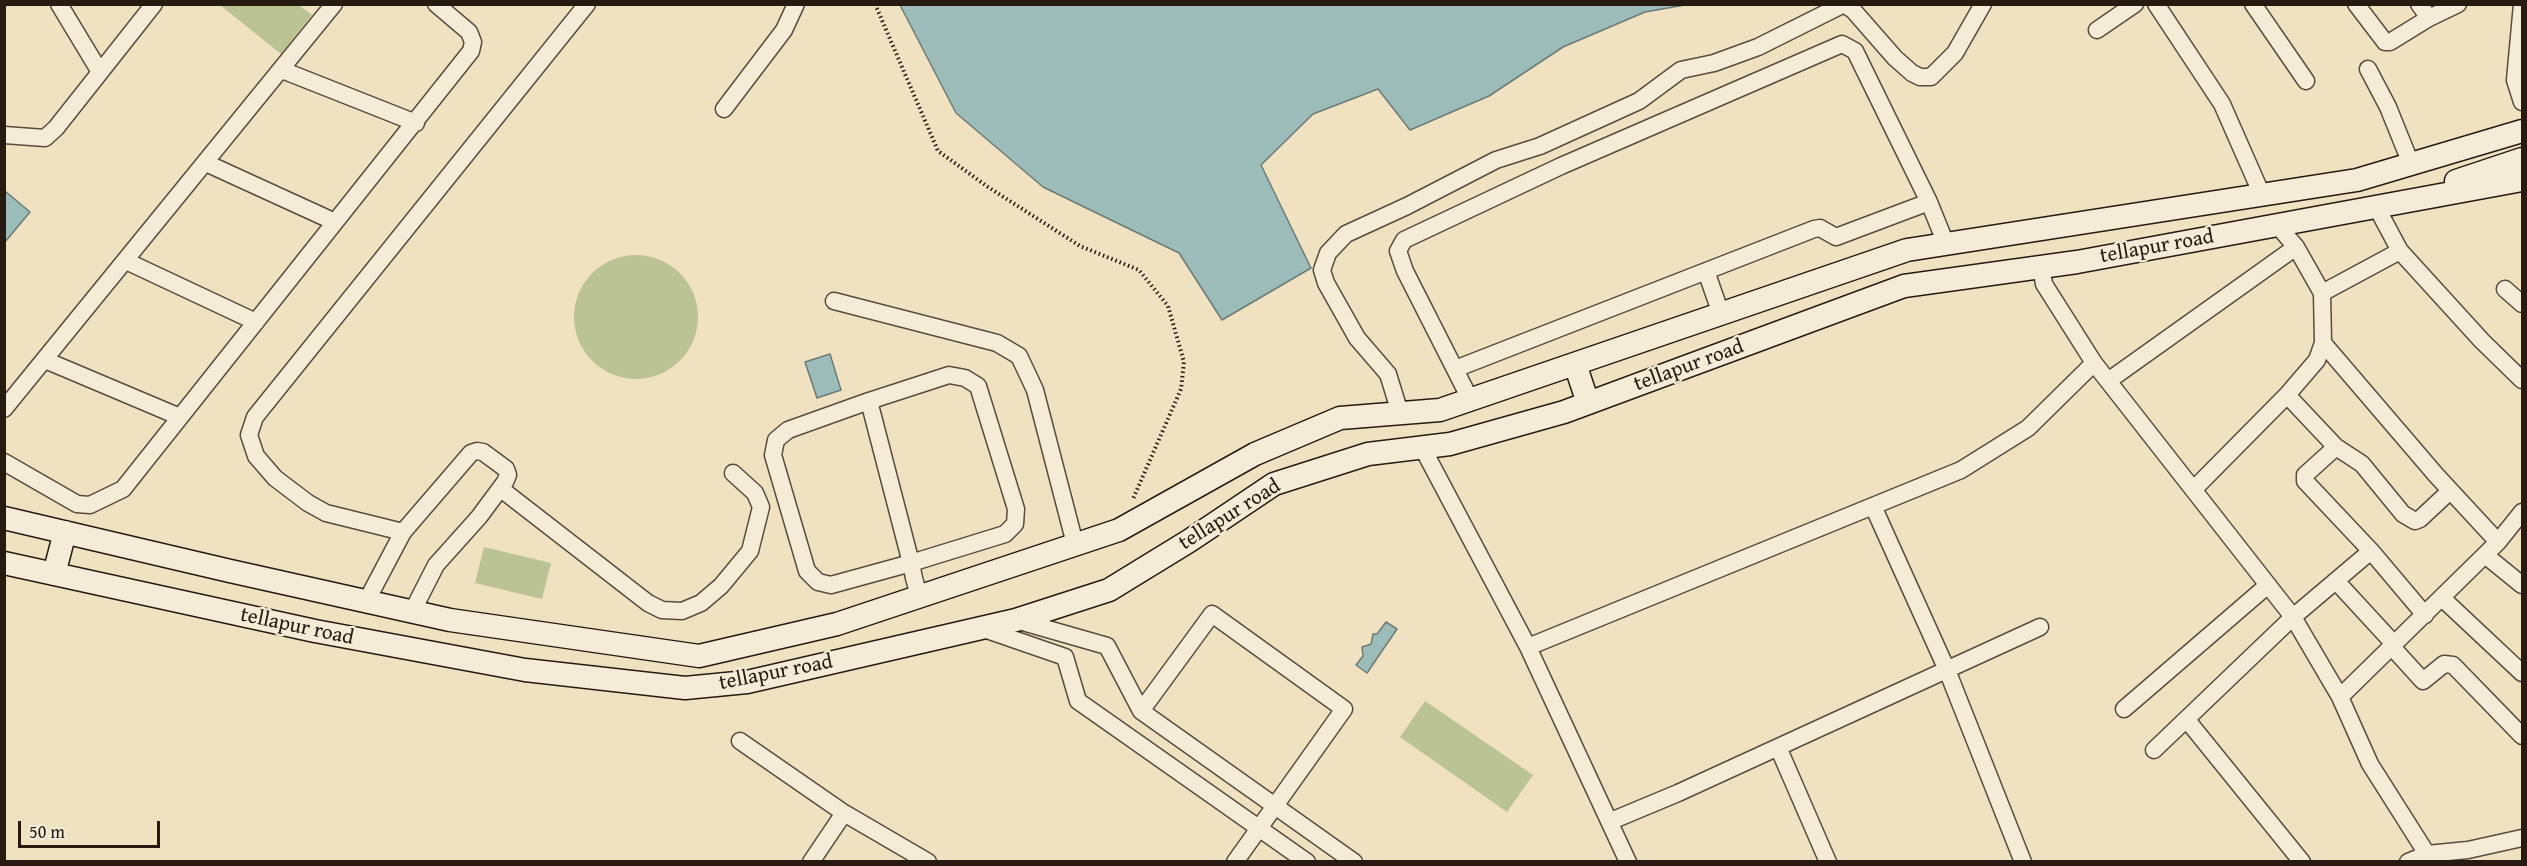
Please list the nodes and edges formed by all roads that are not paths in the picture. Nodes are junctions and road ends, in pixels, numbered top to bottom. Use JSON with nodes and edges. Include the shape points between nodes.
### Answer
{"nodes":[{"id":1,"x":59,"y":4,"type":"edge"},
{"id":2,"x":154,"y":4,"type":"edge"},
{"id":3,"x":334,"y":4,"type":"edge"},
{"id":4,"x":435,"y":4,"type":"edge"},
{"id":5,"x":587,"y":4,"type":"edge"},
{"id":6,"x":796,"y":4,"type":"edge"},
{"id":7,"x":1983,"y":4,"type":"edge"},
{"id":8,"x":2135,"y":4,"type":"edge"},
{"id":9,"x":2156,"y":4,"type":"edge"},
{"id":10,"x":2253,"y":4,"type":"edge"},
{"id":11,"x":2356,"y":4,"type":"edge"},
{"id":12,"x":2418,"y":4,"type":"edge"},
{"id":13,"x":2458,"y":4,"type":"edge"},
{"id":14,"x":2522,"y":4,"type":"edge"},
{"id":15,"x":2429,"y":18,"type":"junction"},
{"id":16,"x":2521,"y":23,"type":"edge"},
{"id":17,"x":2097,"y":30,"type":"dead end"},
{"id":18,"x":2368,"y":69,"type":"dead end"},
{"id":19,"x":282,"y":70,"type":"junction"},
{"id":20,"x":100,"y":72,"type":"junction"},
{"id":21,"x":2306,"y":81,"type":"dead end"},
{"id":22,"x":2523,"y":102,"type":"edge"},
{"id":23,"x":724,"y":109,"type":"dead end"},
{"id":24,"x":416,"y":123,"type":"junction"},
{"id":25,"x":2523,"y":131,"type":"edge"},
{"id":26,"x":4,"y":135,"type":"edge"},
{"id":27,"x":2523,"y":159,"type":"edge"},
{"id":28,"x":206,"y":163,"type":"junction"},
{"id":29,"x":2411,"y":164,"type":"junction"},
{"id":30,"x":2520,"y":184,"type":"edge"},
{"id":31,"x":2262,"y":195,"type":"junction"},
{"id":32,"x":1932,"y":208,"type":"junction"},
{"id":33,"x":2377,"y":208,"type":"junction"},
{"id":34,"x":335,"y":222,"type":"junction"},
{"id":35,"x":2278,"y":226,"type":"junction"},
{"id":36,"x":1946,"y":244,"type":"junction"},
{"id":37,"x":2296,"y":247,"type":"junction"},
{"id":38,"x":2400,"y":250,"type":"junction"},
{"id":39,"x":126,"y":261,"type":"junction"},
{"id":40,"x":2041,"y":267,"type":"junction"},
{"id":41,"x":1706,"y":271,"type":"junction"},
{"id":42,"x":2505,"y":289,"type":"dead end"},
{"id":43,"x":2322,"y":293,"type":"junction"},
{"id":44,"x":834,"y":301,"type":"dead end"},
{"id":45,"x":2523,"y":304,"type":"edge"},
{"id":46,"x":1721,"y":314,"type":"junction"},
{"id":47,"x":256,"y":322,"type":"junction"},
{"id":48,"x":2323,"y":343,"type":"junction"},
{"id":49,"x":45,"y":360,"type":"junction"},
{"id":50,"x":2094,"y":363,"type":"junction"},
{"id":51,"x":1575,"y":364,"type":"junction"},
{"id":52,"x":1455,"y":369,"type":"junction"},
{"id":53,"x":2523,"y":380,"type":"edge"},
{"id":54,"x":2108,"y":381,"type":"junction"},
{"id":55,"x":2287,"y":395,"type":"junction"},
{"id":56,"x":1470,"y":399,"type":"junction"},
{"id":57,"x":869,"y":401,"type":"junction"},
{"id":58,"x":1588,"y":403,"type":"junction"},
{"id":59,"x":4,"y":409,"type":"edge"},
{"id":60,"x":1400,"y":413,"type":"junction"},
{"id":61,"x":180,"y":417,"type":"junction"},
{"id":62,"x":1422,"y":447,"type":"junction"},
{"id":63,"x":2336,"y":447,"type":"junction"},
{"id":64,"x":4,"y":462,"type":"edge"},
{"id":65,"x":733,"y":473,"type":"dead end"},
{"id":66,"x":501,"y":489,"type":"junction"},
{"id":67,"x":2194,"y":489,"type":"junction"},
{"id":68,"x":2450,"y":491,"type":"junction"},
{"id":69,"x":1873,"y":506,"type":"junction"},
{"id":70,"x":2523,"y":512,"type":"edge"},
{"id":71,"x":4,"y":518,"type":"edge"},
{"id":72,"x":403,"y":531,"type":"junction"},
{"id":73,"x":65,"y":532,"type":"junction"},
{"id":74,"x":2498,"y":542,"type":"junction"},
{"id":75,"x":1076,"y":544,"type":"junction"},
{"id":76,"x":2371,"y":551,"type":"junction"},
{"id":77,"x":2485,"y":555,"type":"junction"},
{"id":78,"x":4,"y":563,"type":"edge"},
{"id":79,"x":911,"y":563,"type":"junction"},
{"id":80,"x":54,"y":574,"type":"junction"},
{"id":81,"x":2337,"y":582,"type":"junction"},
{"id":82,"x":2268,"y":585,"type":"junction"},
{"id":83,"x":2523,"y":585,"type":"edge"},
{"id":84,"x":919,"y":596,"type":"junction"},
{"id":85,"x":2442,"y":598,"type":"junction"},
{"id":86,"x":366,"y":602,"type":"junction"},
{"id":87,"x":412,"y":612,"type":"junction"},
{"id":88,"x":2425,"y":615,"type":"junction"},
{"id":89,"x":2293,"y":618,"type":"junction"},
{"id":90,"x":1016,"y":620,"type":"junction"},
{"id":91,"x":980,"y":627,"type":"junction"},
{"id":92,"x":2040,"y":627,"type":"dead end"},
{"id":93,"x":2394,"y":646,"type":"junction"},
{"id":94,"x":1527,"y":647,"type":"junction"},
{"id":95,"x":1947,"y":670,"type":"junction"},
{"id":96,"x":2523,"y":674,"type":"edge"},
{"id":97,"x":2340,"y":697,"type":"junction"},
{"id":98,"x":2124,"y":709,"type":"dead end"},
{"id":99,"x":1141,"y":711,"type":"junction"},
{"id":100,"x":2187,"y":720,"type":"junction"},
{"id":101,"x":2523,"y":736,"type":"edge"},
{"id":102,"x":740,"y":741,"type":"dead end"},
{"id":103,"x":1778,"y":747,"type":"junction"},
{"id":104,"x":2154,"y":750,"type":"dead end"},
{"id":105,"x":1274,"y":806,"type":"junction"},
{"id":106,"x":844,"y":813,"type":"junction"},
{"id":107,"x":1611,"y":821,"type":"junction"},
{"id":108,"x":1260,"y":828,"type":"junction"},
{"id":109,"x":2523,"y":838,"type":"edge"},
{"id":110,"x":2427,"y":854,"type":"junction"},
{"id":111,"x":811,"y":861,"type":"edge"},
{"id":112,"x":928,"y":861,"type":"edge"},
{"id":113,"x":1235,"y":861,"type":"edge"},
{"id":114,"x":1307,"y":861,"type":"edge"},
{"id":115,"x":1354,"y":861,"type":"edge"},
{"id":116,"x":1629,"y":861,"type":"edge"},
{"id":117,"x":1828,"y":861,"type":"edge"},
{"id":118,"x":2023,"y":861,"type":"edge"},
{"id":119,"x":2302,"y":861,"type":"edge"},
{"id":120,"x":2408,"y":861,"type":"edge"}],
"edges":[{"from":1,"to":20,"type":"street"},
{"from":2,"to":20,"type":"street"},
{"from":3,"to":19,"type":"street"},
{"from":4,"to":24,"type":"street","via":[[469,32],[473,42],[471,51]]},
{"from":5,"to":72,"type":"street","via":[[255,417],[249,435],[256,456],[275,478],[326,513]]},
{"from":6,"to":23,"type":"street","via":[[784,30]]},
{"from":7,"to":60,"type":"street","via":[[1954,53],[1931,77],[1912,73],[1854,10],[1840,6],[1758,47],[1681,70],[1639,101],[1540,146],[1496,160],[1346,234],[1328,253],[1322,270],[1357,338],[1388,374]]},
{"from":8,"to":17,"type":"street"},
{"from":9,"to":31,"type":"street","via":[[2222,104]]},
{"from":10,"to":21,"type":"street"},
{"from":11,"to":15,"type":"street","via":[[2385,42]]},
{"from":12,"to":15,"type":"street"},
{"from":13,"to":15,"type":"street"},
{"from":14,"to":16,"type":"street"},
{"from":16,"to":22,"type":"street","via":[[2515,80]]},
{"from":18,"to":29,"type":"street"},
{"from":19,"to":24,"type":"street"},
{"from":19,"to":28,"type":"street"},
{"from":20,"to":26,"type":"street","via":[[45,138]]},
{"from":24,"to":34,"type":"street"},
{"from":25,"to":29,"type":"street"},
{"from":27,"to":33,"type":"street"},
{"from":28,"to":34,"type":"street"},
{"from":28,"to":39,"type":"street"},
{"from":29,"to":31,"type":"street","via":[[2357,180]]},
{"from":30,"to":33,"type":"street","name":"tellapur road"},
{"from":31,"to":36,"type":"street"},
{"from":32,"to":36,"type":"street"},
{"from":32,"to":41,"type":"street","via":[[1836,237],[1814,229]]},
{"from":32,"to":52,"type":"street","via":[[1855,51],[1842,44],[1562,166],[1404,240],[1398,251],[1402,263]]},
{"from":33,"to":35,"type":"street","name":"tellapur road"},
{"from":33,"to":38,"type":"street"},
{"from":34,"to":47,"type":"street"},
{"from":35,"to":37,"type":"street"},
{"from":35,"to":40,"type":"street","name":"tellapur road"},
{"from":36,"to":46,"type":"street","via":[[1907,250]]},
{"from":37,"to":43,"type":"street"},
{"from":37,"to":54,"type":"street"},
{"from":38,"to":43,"type":"street"},
{"from":38,"to":53,"type":"street","via":[[2481,341]]},
{"from":39,"to":47,"type":"street"},
{"from":39,"to":49,"type":"street"},
{"from":40,"to":50,"type":"street","via":[[2044,284]]},
{"from":40,"to":58,"type":"street","name":"tellapur road","via":[[1904,286]]},
{"from":41,"to":46,"type":"street"},
{"from":41,"to":52,"type":"street"},
{"from":42,"to":45,"type":"street"},
{"from":43,"to":48,"type":"street"},
{"from":44,"to":75,"type":"street","via":[[997,343],[1019,356],[1035,390]]},
{"from":46,"to":51,"type":"street"},
{"from":47,"to":61,"type":"street"},
{"from":48,"to":55,"type":"street","via":[[2317,360]]},
{"from":48,"to":68,"type":"street"},
{"from":49,"to":59,"type":"street"},
{"from":49,"to":61,"type":"street"},
{"from":50,"to":54,"type":"street"},
{"from":50,"to":69,"type":"street","via":[[2028,428],[1961,470]]},
{"from":51,"to":56,"type":"street"},
{"from":51,"to":58,"type":"street"},
{"from":52,"to":56,"type":"street"},
{"from":54,"to":67,"type":"street"},
{"from":55,"to":63,"type":"street"},
{"from":55,"to":67,"type":"street"},
{"from":56,"to":60,"type":"street","via":[[1440,410]]},
{"from":57,"to":79,"type":"street"},
{"from":57,"to":79,"type":"street","via":[[788,429],[776,440],[773,455],[807,572],[818,582],[831,585]]},
{"from":57,"to":79,"type":"street","via":[[950,375],[978,386],[1017,509],[1015,524],[1005,534]]},
{"from":58,"to":62,"type":"street","name":"tellapur road","via":[[1450,444]]},
{"from":60,"to":75,"type":"street","via":[[1340,418],[1255,454],[1119,530]]},
{"from":61,"to":64,"type":"street","via":[[123,489],[90,506],[77,504]]},
{"from":62,"to":90,"type":"street","name":"tellapur road","via":[[1368,454],[1274,484],[1108,590]]},
{"from":62,"to":94,"type":"street"},
{"from":63,"to":68,"type":"street","via":[[2362,464],[2411,520],[2420,519]]},
{"from":63,"to":76,"type":"street","via":[[2305,475],[2305,481]]},
{"from":65,"to":66,"type":"street","via":[[755,494],[761,507],[750,551],[701,603],[682,611],[662,610],[648,603]]},
{"from":66,"to":72,"type":"street","via":[[508,475],[506,469],[483,452],[471,453]]},
{"from":66,"to":87,"type":"street","via":[[436,565]]},
{"from":67,"to":82,"type":"street"},
{"from":68,"to":74,"type":"street"},
{"from":69,"to":94,"type":"street"},
{"from":69,"to":95,"type":"street"},
{"from":70,"to":74,"type":"street"},
{"from":71,"to":73,"type":"street"},
{"from":72,"to":86,"type":"street"},
{"from":73,"to":80,"type":"street"},
{"from":73,"to":86,"type":"street"},
{"from":74,"to":77,"type":"street"},
{"from":75,"to":84,"type":"street"},
{"from":76,"to":81,"type":"street"},
{"from":76,"to":88,"type":"street"},
{"from":77,"to":83,"type":"street"},
{"from":77,"to":85,"type":"street"},
{"from":78,"to":80,"type":"street","name":"tellapur road"},
{"from":79,"to":84,"type":"street"},
{"from":80,"to":91,"type":"street","name":"tellapur road","via":[[315,631],[525,670],[685,688],[747,682]]},
{"from":81,"to":89,"type":"street"},
{"from":81,"to":93,"type":"street"},
{"from":82,"to":89,"type":"street"},
{"from":82,"to":98,"type":"street"},
{"from":84,"to":87,"type":"street","via":[[837,624],[699,656]]},
{"from":85,"to":88,"type":"street"},
{"from":85,"to":96,"type":"street"},
{"from":86,"to":87,"type":"street"},
{"from":88,"to":93,"type":"street"},
{"from":89,"to":97,"type":"street"},
{"from":89,"to":100,"type":"street"},
{"from":90,"to":91,"type":"street","name":"tellapur road"},
{"from":90,"to":99,"type":"street","via":[[1107,646]]},
{"from":91,"to":108,"type":"street","via":[[1065,657],[1078,701]]},
{"from":92,"to":95,"type":"street"},
{"from":93,"to":97,"type":"street"},
{"from":93,"to":101,"type":"street","via":[[2423,681],[2444,664],[2453,665]]},
{"from":94,"to":107,"type":"street"},
{"from":95,"to":103,"type":"street"},
{"from":95,"to":118,"type":"street"},
{"from":97,"to":110,"type":"street","via":[[2370,764]]},
{"from":99,"to":105,"type":"street"},
{"from":99,"to":105,"type":"street","via":[[1212,614],[1344,709]]},
{"from":100,"to":104,"type":"street"},
{"from":100,"to":119,"type":"street"},
{"from":102,"to":106,"type":"street"},
{"from":103,"to":107,"type":"street"},
{"from":103,"to":117,"type":"street"},
{"from":105,"to":108,"type":"street"},
{"from":105,"to":115,"type":"street"},
{"from":106,"to":111,"type":"street"},
{"from":106,"to":112,"type":"street"},
{"from":107,"to":116,"type":"street"},
{"from":108,"to":113,"type":"street"},
{"from":108,"to":114,"type":"street"},
{"from":109,"to":110,"type":"street","via":[[2459,852]]},
{"from":110,"to":120,"type":"street"}]}
